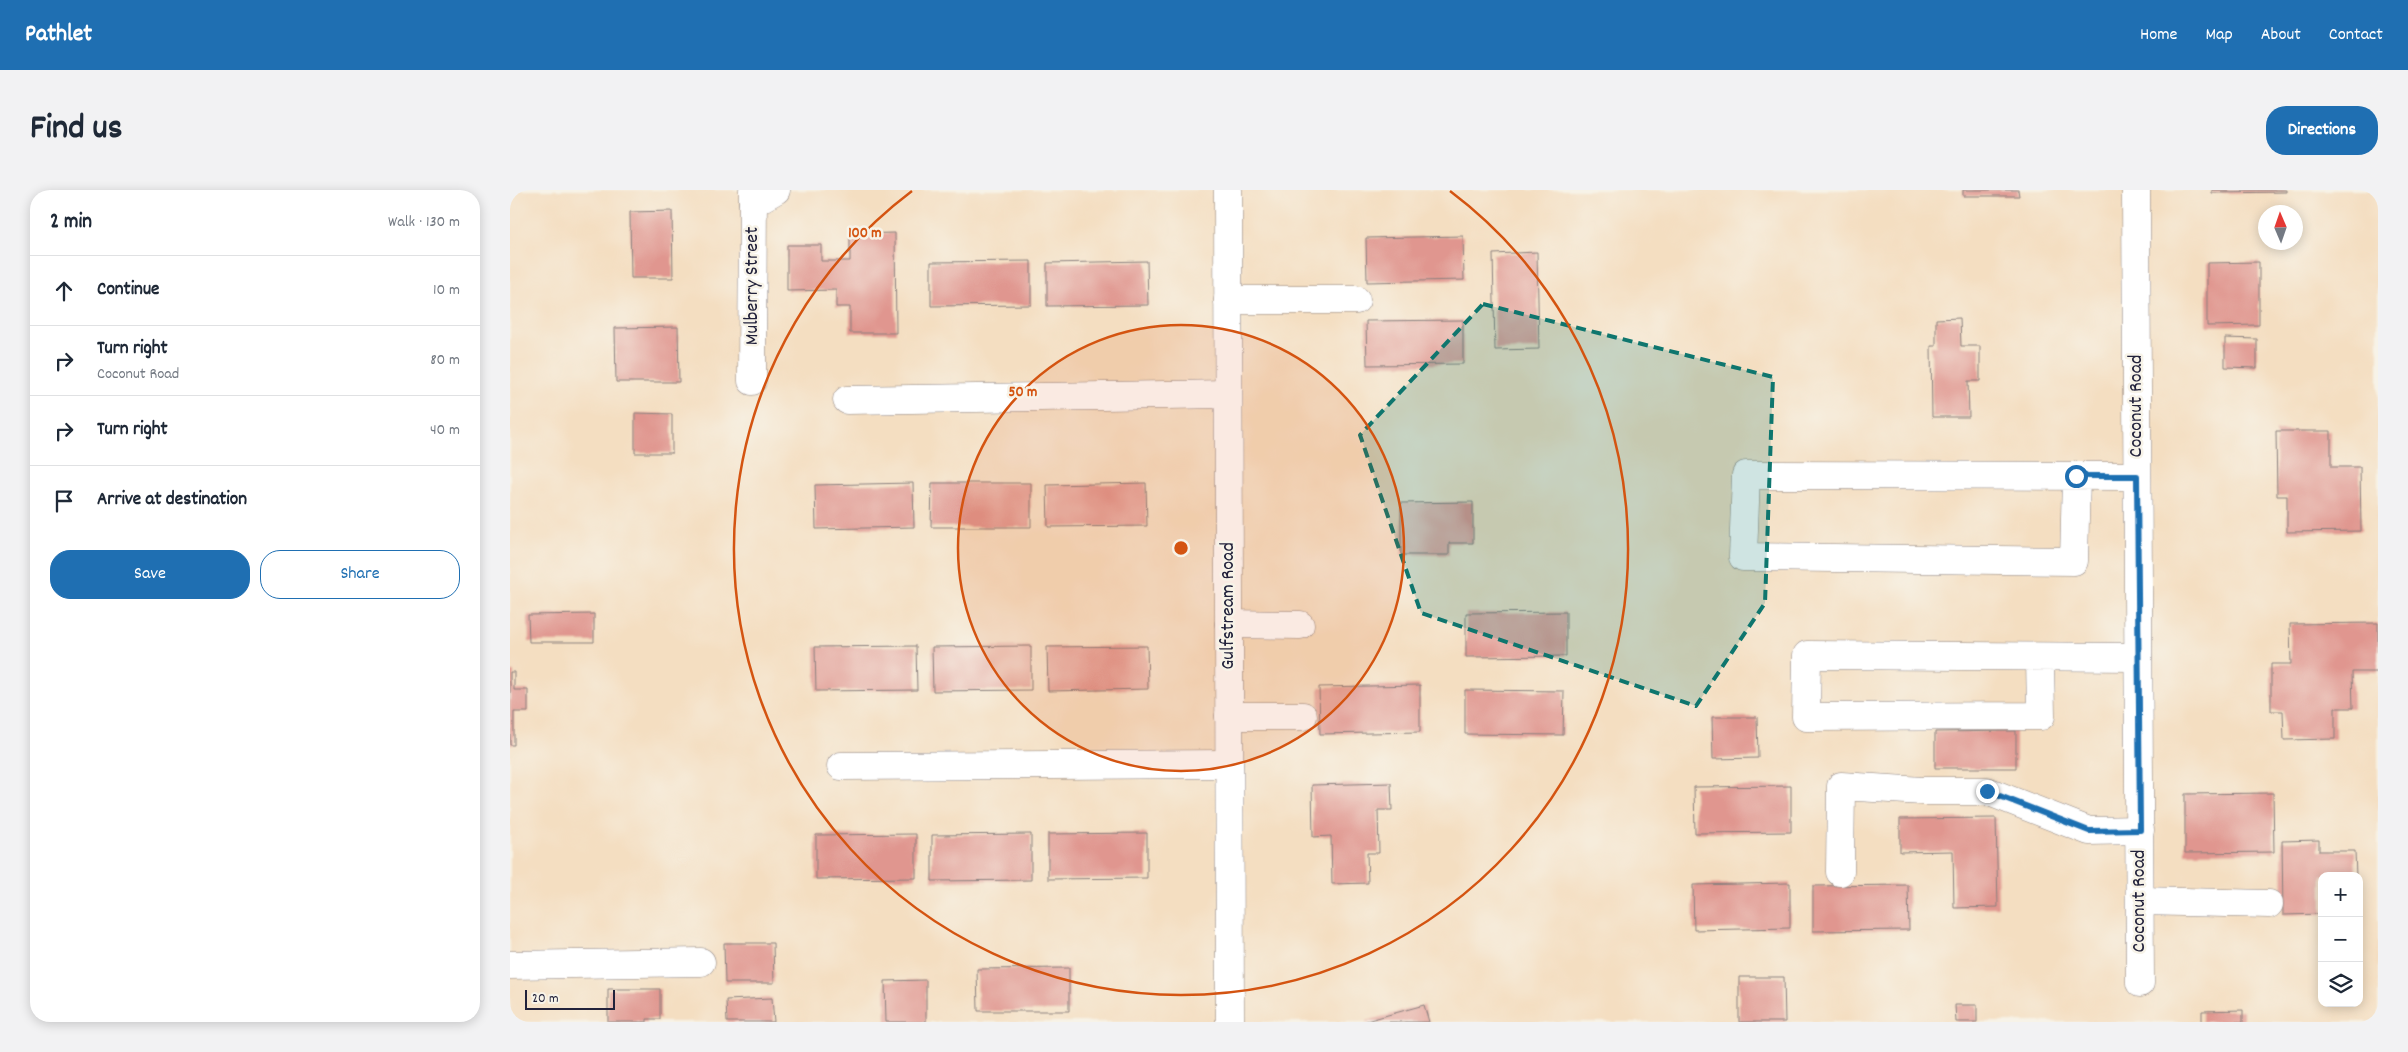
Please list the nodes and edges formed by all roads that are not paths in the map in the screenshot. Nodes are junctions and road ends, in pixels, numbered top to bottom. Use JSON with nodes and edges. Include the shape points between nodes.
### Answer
{"nodes":[{"id":1,"x":1228,"y":190,"type":"edge"},
{"id":2,"x":2136,"y":190,"type":"edge"},
{"id":3,"x":761,"y":194,"type":"edge"},
{"id":4,"x":1228,"y":300,"type":"junction"},
{"id":5,"x":1356,"y":300,"type":"dead end"},
{"id":6,"x":752,"y":382,"type":"dead end"},
{"id":7,"x":1228,"y":394,"type":"junction"},
{"id":8,"x":847,"y":400,"type":"dead end"},
{"id":9,"x":2076,"y":476,"type":"junction"},
{"id":10,"x":2137,"y":476,"type":"junction"},
{"id":11,"x":1229,"y":624,"type":"junction"},
{"id":12,"x":1300,"y":625,"type":"dead end"},
{"id":13,"x":2040,"y":656,"type":"junction"},
{"id":14,"x":2138,"y":657,"type":"junction"},
{"id":15,"x":1229,"y":716,"type":"junction"},
{"id":16,"x":1303,"y":716,"type":"dead end"},
{"id":17,"x":1229,"y":764,"type":"junction"},
{"id":18,"x":841,"y":766,"type":"dead end"},
{"id":19,"x":2140,"y":830,"type":"junction"},
{"id":20,"x":1840,"y":872,"type":"dead end"},
{"id":21,"x":2140,"y":901,"type":"junction"},
{"id":22,"x":2269,"y":904,"type":"dead end"},
{"id":23,"x":701,"y":962,"type":"dead end"},
{"id":24,"x":510,"y":965,"type":"edge"},
{"id":25,"x":2140,"y":982,"type":"dead end"},
{"id":26,"x":1230,"y":1022,"type":"edge"}],
"edges":[{"from":1,"to":4,"type":"street","name":"Gulfstream Road"},
{"from":2,"to":10,"type":"street","name":"Coconut Road"},
{"from":3,"to":6,"type":"street","name":"Mulberry Street"},
{"from":4,"to":5,"type":"street"},
{"from":4,"to":7,"type":"street","name":"Gulfstream Road"},
{"from":7,"to":8,"type":"street"},
{"from":7,"to":11,"type":"street","name":"Gulfstream Road"},
{"from":9,"to":9,"type":"street","via":[[1746,475],[1743,557],[2074,561]]},
{"from":9,"to":10,"type":"street"},
{"from":10,"to":14,"type":"street","name":"Coconut Road"},
{"from":11,"to":12,"type":"street"},
{"from":11,"to":15,"type":"street","name":"Gulfstream Road"},
{"from":13,"to":13,"type":"street","via":[[1806,655],[1806,717],[2041,716]]},
{"from":13,"to":14,"type":"street"},
{"from":14,"to":19,"type":"street","name":"Coconut Road"},
{"from":15,"to":16,"type":"street"},
{"from":15,"to":17,"type":"street","name":"Gulfstream Road"},
{"from":17,"to":18,"type":"street"},
{"from":17,"to":26,"type":"street","name":"Gulfstream Road"},
{"from":19,"to":20,"type":"street","via":[[2089,831],[1987,791],[1841,786]]},
{"from":19,"to":21,"type":"street","name":"Coconut Road"},
{"from":21,"to":22,"type":"street"},
{"from":21,"to":25,"type":"street","name":"Coconut Road"},
{"from":23,"to":24,"type":"street"}]}
